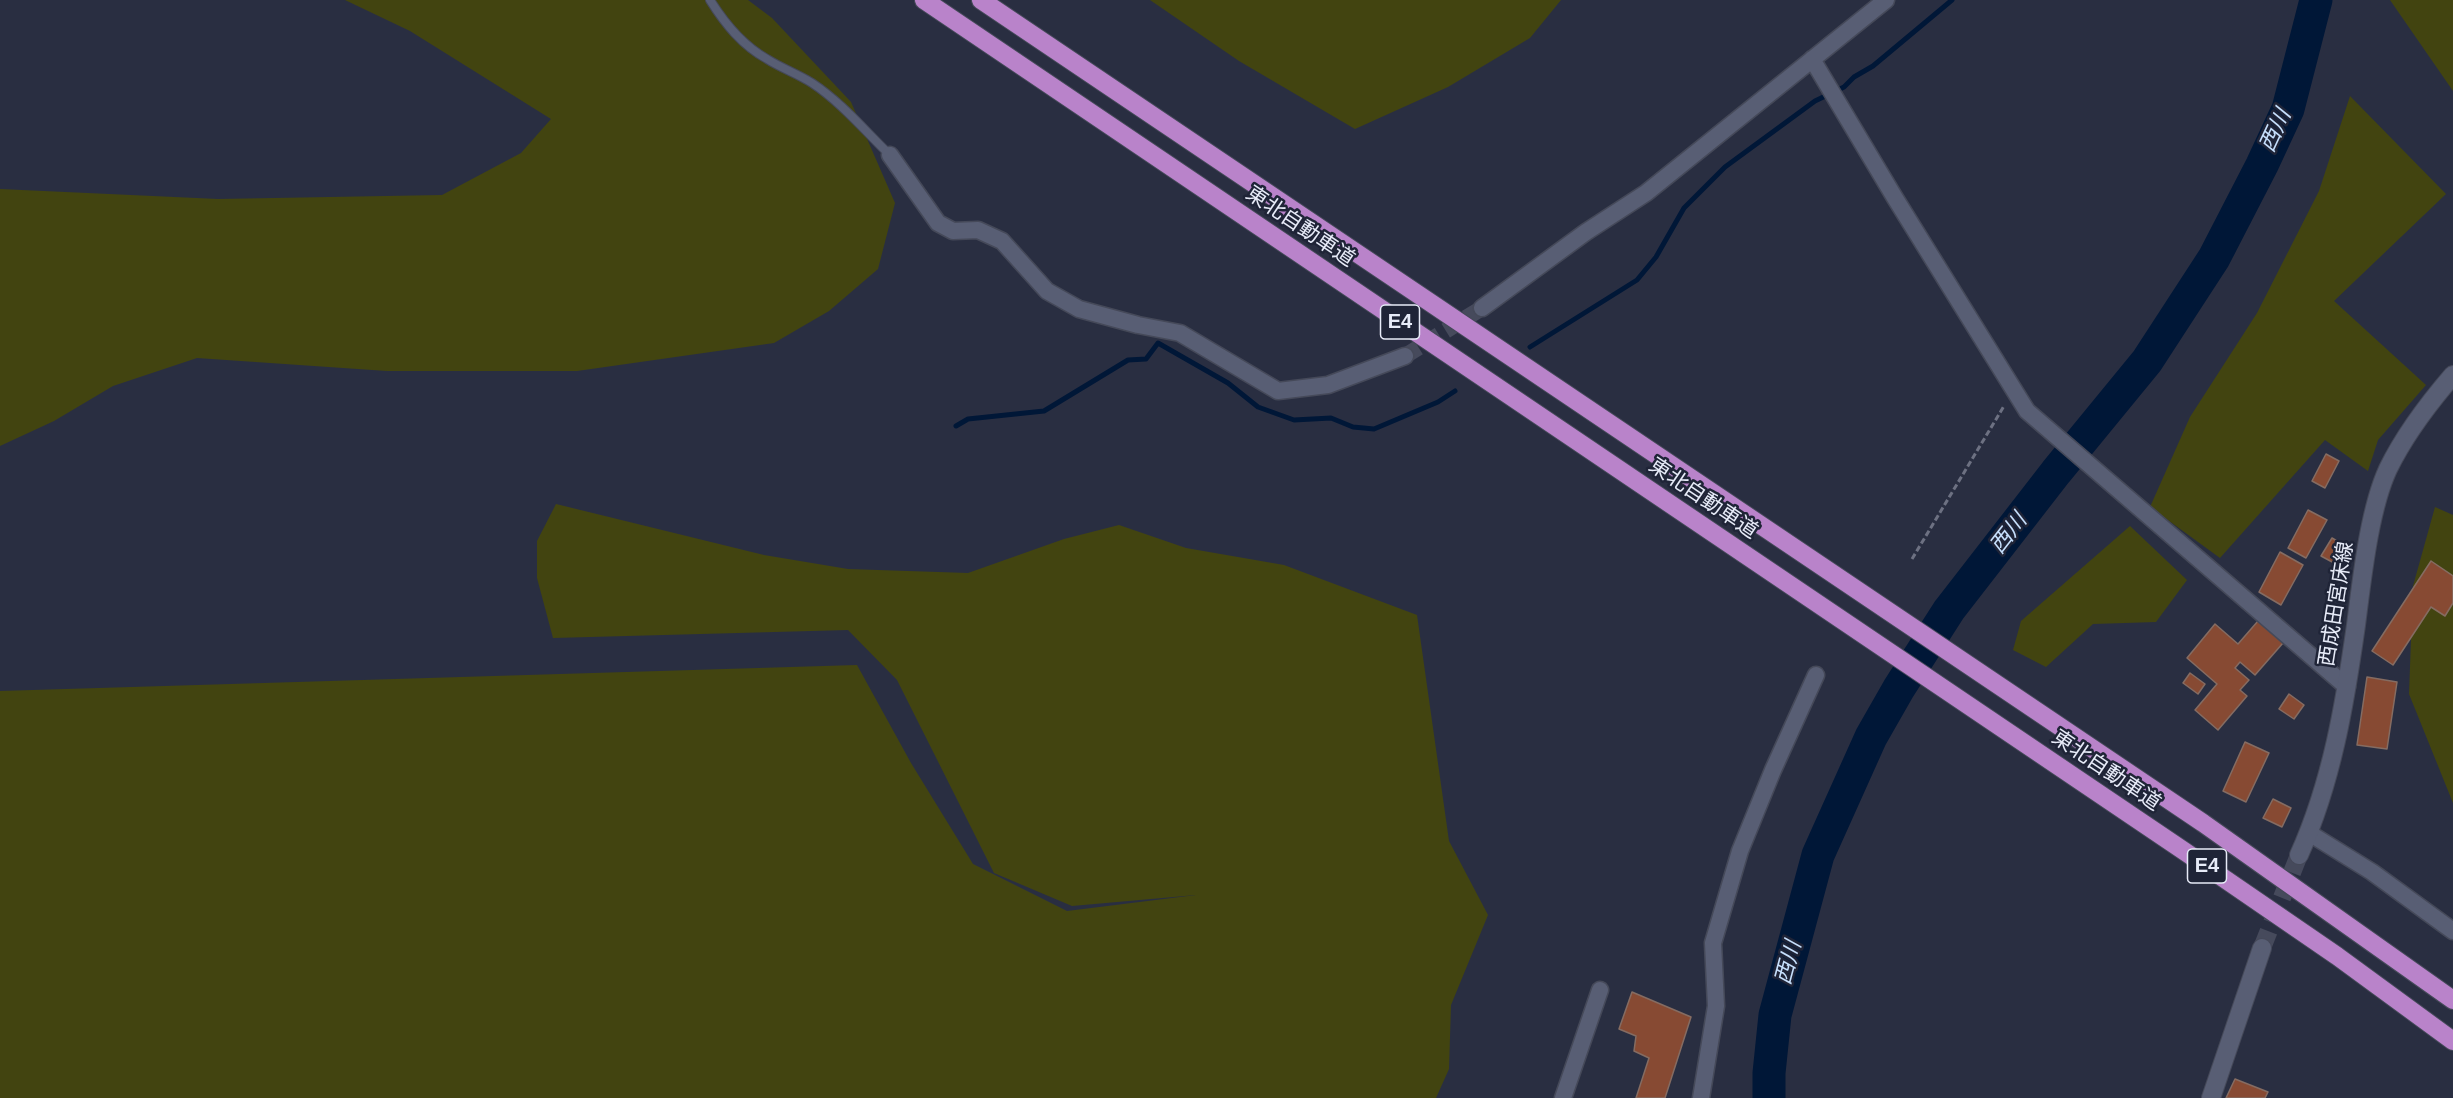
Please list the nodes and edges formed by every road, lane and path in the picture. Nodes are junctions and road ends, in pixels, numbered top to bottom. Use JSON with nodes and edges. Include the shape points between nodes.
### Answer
{"nodes":[{"id":1,"x":710,"y":0,"type":"edge"},
{"id":2,"x":924,"y":0,"type":"edge"},
{"id":3,"x":981,"y":0,"type":"edge"},
{"id":4,"x":1886,"y":0,"type":"edge"},
{"id":5,"x":1812,"y":59,"type":"junction"},
{"id":6,"x":890,"y":155,"type":"joint"},
{"id":7,"x":1482,"y":308,"type":"tunnel mouth"},
{"id":8,"x":1405,"y":356,"type":"tunnel mouth"},
{"id":9,"x":2453,"y":375,"type":"edge"},
{"id":10,"x":2014,"y":390,"type":"junction"},
{"id":11,"x":1912,"y":559,"type":"dead end"},
{"id":12,"x":1816,"y":675,"type":"dead end"},
{"id":13,"x":2347,"y":687,"type":"junction"},
{"id":14,"x":2309,"y":833,"type":"junction"},
{"id":15,"x":2300,"y":855,"type":"tunnel mouth"},
{"id":16,"x":2453,"y":931,"type":"edge"},
{"id":17,"x":2262,"y":948,"type":"tunnel mouth"},
{"id":18,"x":1600,"y":990,"type":"dead end"},
{"id":19,"x":2453,"y":1000,"type":"edge"},
{"id":20,"x":2453,"y":1041,"type":"edge"},
{"id":21,"x":1563,"y":1098,"type":"edge"},
{"id":22,"x":1701,"y":1098,"type":"edge"},
{"id":23,"x":2211,"y":1098,"type":"edge"}],
"edges":[{"from":1,"to":6,"type":"lane","via":[[740,39],[765,58],[812,83]]},
{"from":2,"to":20,"type":"highway","name":"東北自動車道","number":"E4","via":[[1878,643],[2337,956]]},
{"from":3,"to":19,"type":"highway","name":"東北自動車道","number":"E4","via":[[2202,823]]},
{"from":4,"to":5,"type":"street"},
{"from":5,"to":7,"type":"street","via":[[1646,193]]},
{"from":5,"to":10,"type":"street"},
{"from":6,"to":8,"type":"street","via":[[938,224],[953,231],[978,230],[1002,241],[1047,291],[1079,309],[1180,333],[1278,391],[1328,385]]},
{"from":9,"to":13,"type":"main road","name":"西成田宮床線","via":[[2413,425],[2382,486],[2362,579]]},
{"from":10,"to":11,"type":"path"},
{"from":10,"to":13,"type":"street","via":[[2027,411]]},
{"from":12,"to":22,"type":"street","via":[[1740,851],[1713,943],[1716,1006]]},
{"from":13,"to":14,"type":"main road","name":"西成田宮床線","via":[[2340,729]]},
{"from":14,"to":15,"type":"main road","name":"西成田宮床線"},
{"from":14,"to":16,"type":"street","via":[[2372,872]]},
{"from":17,"to":23,"type":"main road"},
{"from":18,"to":21,"type":"street"}]}
